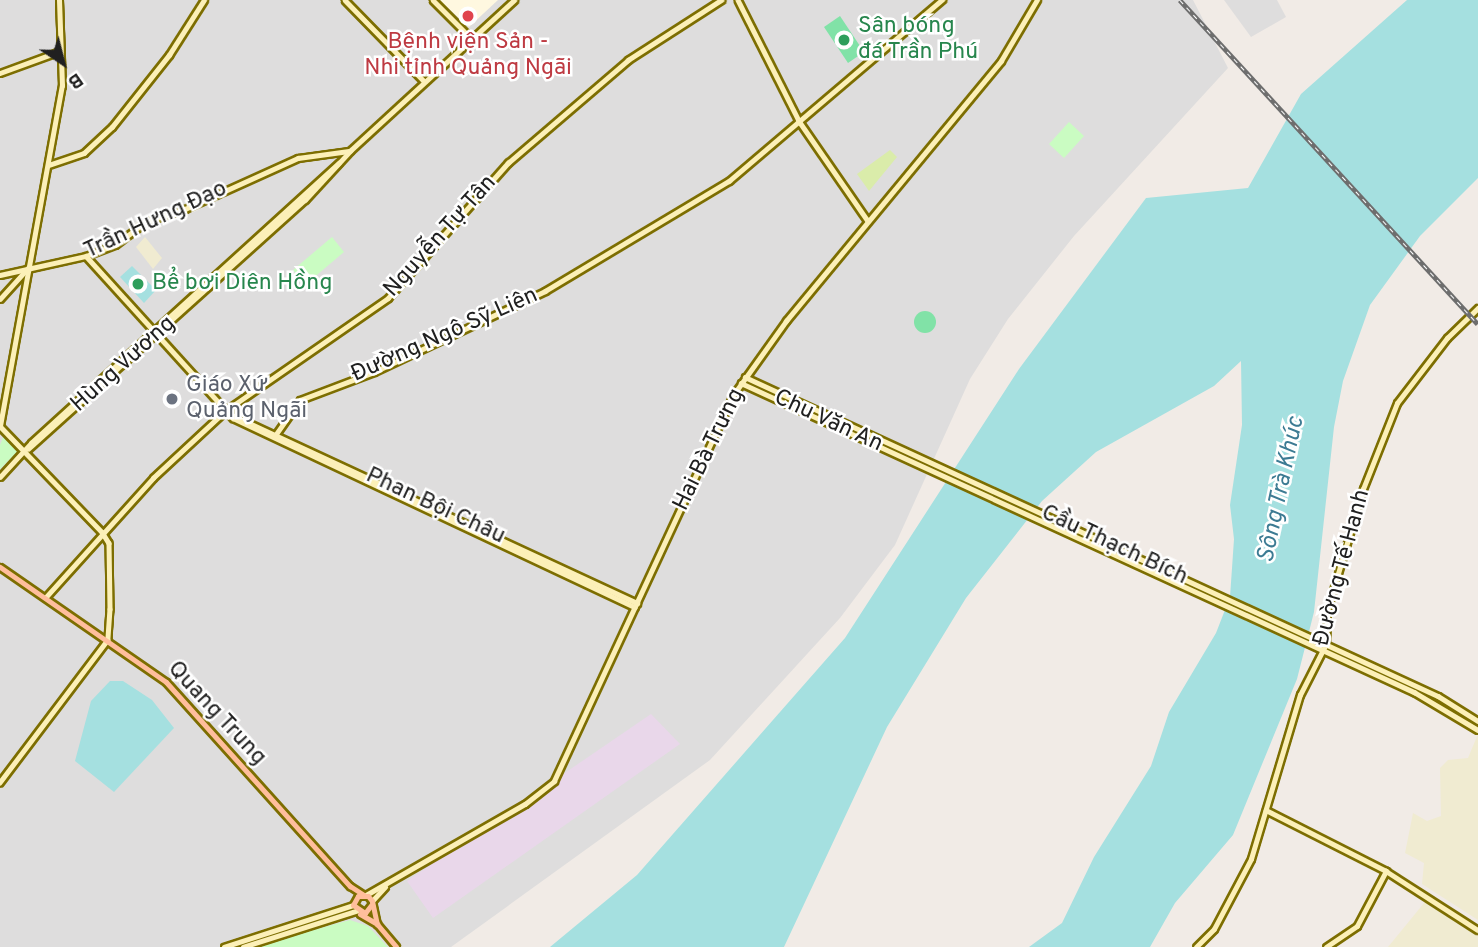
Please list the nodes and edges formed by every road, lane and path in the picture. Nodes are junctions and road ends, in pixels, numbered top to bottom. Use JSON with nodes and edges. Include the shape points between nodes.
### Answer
{"nodes":[{"id":1,"x":59,"y":0,"type":"edge"},
{"id":2,"x":204,"y":0,"type":"edge"},
{"id":3,"x":345,"y":0,"type":"edge"},
{"id":4,"x":433,"y":0,"type":"edge"},
{"id":5,"x":514,"y":0,"type":"edge"},
{"id":6,"x":721,"y":0,"type":"edge"},
{"id":7,"x":738,"y":0,"type":"edge"},
{"id":8,"x":942,"y":0,"type":"edge"},
{"id":9,"x":1037,"y":0,"type":"edge"},
{"id":10,"x":472,"y":39,"type":"junction"},
{"id":11,"x":60,"y":51,"type":"junction"},
{"id":12,"x":0,"y":73,"type":"edge"},
{"id":13,"x":424,"y":81,"type":"junction"},
{"id":14,"x":799,"y":121,"type":"junction"},
{"id":15,"x":350,"y":151,"type":"junction"},
{"id":16,"x":49,"y":165,"type":"junction"},
{"id":17,"x":868,"y":221,"type":"junction"},
{"id":18,"x":86,"y":256,"type":"junction"},
{"id":19,"x":29,"y":268,"type":"junction"},
{"id":20,"x":0,"y":275,"type":"edge"},
{"id":21,"x":0,"y":299,"type":"edge"},
{"id":22,"x":1478,"y":308,"type":"edge"},
{"id":23,"x":153,"y":334,"type":"junction"},
{"id":24,"x":745,"y":377,"type":"junction"},
{"id":25,"x":741,"y":383,"type":"junction"},
{"id":26,"x":801,"y":406,"type":"junction"},
{"id":27,"x":225,"y":411,"type":"junction"},
{"id":28,"x":834,"y":418,"type":"junction"},
{"id":29,"x":831,"y":424,"type":"junction"},
{"id":30,"x":0,"y":426,"type":"edge"},
{"id":31,"x":859,"y":433,"type":"junction"},
{"id":32,"x":275,"y":435,"type":"junction"},
{"id":33,"x":26,"y":451,"type":"junction"},
{"id":34,"x":899,"y":452,"type":"junction"},
{"id":35,"x":917,"y":456,"type":"joint"},
{"id":36,"x":915,"y":462,"type":"joint"},
{"id":37,"x":0,"y":477,"type":"edge"},
{"id":38,"x":102,"y":532,"type":"junction"},
{"id":39,"x":0,"y":567,"type":"edge"},
{"id":40,"x":46,"y":597,"type":"junction"},
{"id":41,"x":636,"y":605,"type":"junction"},
{"id":42,"x":108,"y":640,"type":"junction"},
{"id":43,"x":1311,"y":640,"type":"junction"},
{"id":44,"x":1324,"y":647,"type":"junction"},
{"id":45,"x":1417,"y":686,"type":"junction"},
{"id":46,"x":1414,"y":692,"type":"junction"},
{"id":47,"x":1478,"y":722,"type":"edge"},
{"id":48,"x":1478,"y":730,"type":"edge"},
{"id":49,"x":0,"y":783,"type":"edge"},
{"id":50,"x":1266,"y":810,"type":"junction"},
{"id":51,"x":1386,"y":871,"type":"junction"},
{"id":52,"x":391,"y":882,"type":"junction"},
{"id":53,"x":350,"y":886,"type":"junction"},
{"id":54,"x":365,"y":895,"type":"junction"},
{"id":55,"x":372,"y":903,"type":"junction"},
{"id":56,"x":355,"y":908,"type":"junction"},
{"id":57,"x":377,"y":924,"type":"junction"},
{"id":58,"x":1478,"y":930,"type":"edge"},
{"id":59,"x":234,"y":946,"type":"edge"},
{"id":60,"x":224,"y":947,"type":"edge"},
{"id":61,"x":243,"y":947,"type":"edge"},
{"id":62,"x":396,"y":947,"type":"edge"},
{"id":63,"x":1196,"y":947,"type":"edge"},
{"id":64,"x":1326,"y":947,"type":"edge"}],
"edges":[{"from":1,"to":11,"type":"street"},
{"from":2,"to":16,"type":"street","via":[[169,55],[112,127],[84,153]]},
{"from":3,"to":13,"type":"street"},
{"from":4,"to":10,"type":"street"},
{"from":5,"to":10,"type":"street","name":"Hùng Vương"},
{"from":6,"to":27,"type":"street","name":"Nguyễn Tự Tân","via":[[628,60],[508,163],[388,298]]},
{"from":7,"to":14,"type":"street"},
{"from":8,"to":14,"type":"street","name":"Đường Ngô Sỹ Liên"},
{"from":9,"to":17,"type":"street","name":"Hai Bà Trưng","via":[[1001,61]]},
{"from":10,"to":13,"type":"street","name":"Hùng Vương"},
{"from":11,"to":12,"type":"street"},
{"from":11,"to":16,"type":"street","via":[[62,86]]},
{"from":13,"to":15,"type":"street","name":"Hùng Vương"},
{"from":14,"to":17,"type":"street"},
{"from":14,"to":32,"type":"street","name":"Đường Ngô Sỹ Liên","via":[[729,181],[545,291],[383,368],[300,400]]},
{"from":15,"to":18,"type":"street","name":"Trần Hưng Đạo","via":[[298,158],[145,222],[115,245]]},
{"from":15,"to":23,"type":"street","name":"Hùng Vương"},
{"from":16,"to":19,"type":"street"},
{"from":17,"to":24,"type":"street","name":"Hai Bà Trưng"},
{"from":18,"to":19,"type":"street","name":"Trần Hưng Đạo"},
{"from":18,"to":23,"type":"street","name":"Phan Bội Châu"},
{"from":19,"to":20,"type":"street","name":"Trần Hưng Đạo"},
{"from":19,"to":21,"type":"street"},
{"from":19,"to":30,"type":"street"},
{"from":22,"to":44,"type":"street","name":"Đường Tế Hanh","via":[[1397,403],[1346,545],[1327,611]]},
{"from":23,"to":27,"type":"street","name":"Phan Bội Châu"},
{"from":23,"to":33,"type":"street","name":"Hùng Vương"},
{"from":24,"to":25,"type":"street","name":"Hai Bà Trưng"},
{"from":24,"to":26,"type":"street","name":"Chu Văn An"},
{"from":25,"to":26,"type":"street","name":"Chu Văn An"},
{"from":25,"to":41,"type":"street","name":"Hai Bà Trưng"},
{"from":26,"to":28,"type":"street","name":"Chu Văn An"},
{"from":26,"to":29,"type":"street","name":"Chu Văn An"},
{"from":27,"to":32,"type":"street","name":"Phan Bội Châu"},
{"from":27,"to":38,"type":"street","name":"Nguyễn Tự Tân"},
{"from":28,"to":29,"type":"street"},
{"from":28,"to":31,"type":"street","name":"Chu Văn An"},
{"from":29,"to":31,"type":"street","name":"Chu Văn An"},
{"from":30,"to":33,"type":"street"},
{"from":31,"to":34,"type":"street","name":"Chu Văn An"},
{"from":32,"to":41,"type":"street","name":"Phan Bội Châu"},
{"from":33,"to":37,"type":"street","name":"Hùng Vương"},
{"from":33,"to":38,"type":"street"},
{"from":34,"to":35,"type":"street","name":"Chu Văn An"},
{"from":34,"to":36,"type":"street","name":"Chu Văn An"},
{"from":35,"to":43,"type":"street","name":"Cầu Thạch Bích"},
{"from":36,"to":43,"type":"street","name":"Cầu Thạch Bích"},
{"from":38,"to":40,"type":"street","name":"Nguyễn Tự Tân"},
{"from":38,"to":42,"type":"street","via":[[108,543]]},
{"from":39,"to":40,"type":"main road","name":"Quang Trung"},
{"from":40,"to":42,"type":"main road","name":"Quang Trung"},
{"from":41,"to":52,"type":"street","name":"Hai Bà Trưng","via":[[554,781],[524,804]]},
{"from":42,"to":49,"type":"street"},
{"from":42,"to":53,"type":"main road","name":"Quang Trung","via":[[177,693]]},
{"from":43,"to":44,"type":"street"},
{"from":44,"to":45,"type":"street"},
{"from":44,"to":46,"type":"street"},
{"from":44,"to":50,"type":"street","name":"Đường Tế Hanh","via":[[1300,695]]},
{"from":45,"to":46,"type":"street"},
{"from":45,"to":47,"type":"street"},
{"from":46,"to":48,"type":"street"},
{"from":50,"to":51,"type":"street"},
{"from":50,"to":63,"type":"street","name":"Đường Tế Hanh","via":[[1246,871],[1214,929]]},
{"from":51,"to":58,"type":"street"},
{"from":51,"to":64,"type":"street","via":[[1357,926]]},
{"from":52,"to":54,"type":"street","name":"Hai Bà Trưng"},
{"from":52,"to":55,"type":"street","name":"Hai Bà Trưng"},
{"from":53,"to":54,"type":"main road","name":"Quang Trung"},
{"from":53,"to":56,"type":"main road"},
{"from":54,"to":55,"type":"main road","name":"Quang Trung"},
{"from":54,"to":56,"type":"main road"},
{"from":55,"to":56,"type":"main road","via":[[368,912]]},
{"from":55,"to":57,"type":"main road"},
{"from":56,"to":57,"type":"main road"},
{"from":56,"to":59,"type":"street"},
{"from":56,"to":61,"type":"street"},
{"from":57,"to":62,"type":"main road"},
{"from":59,"to":60,"type":"street"}]}
